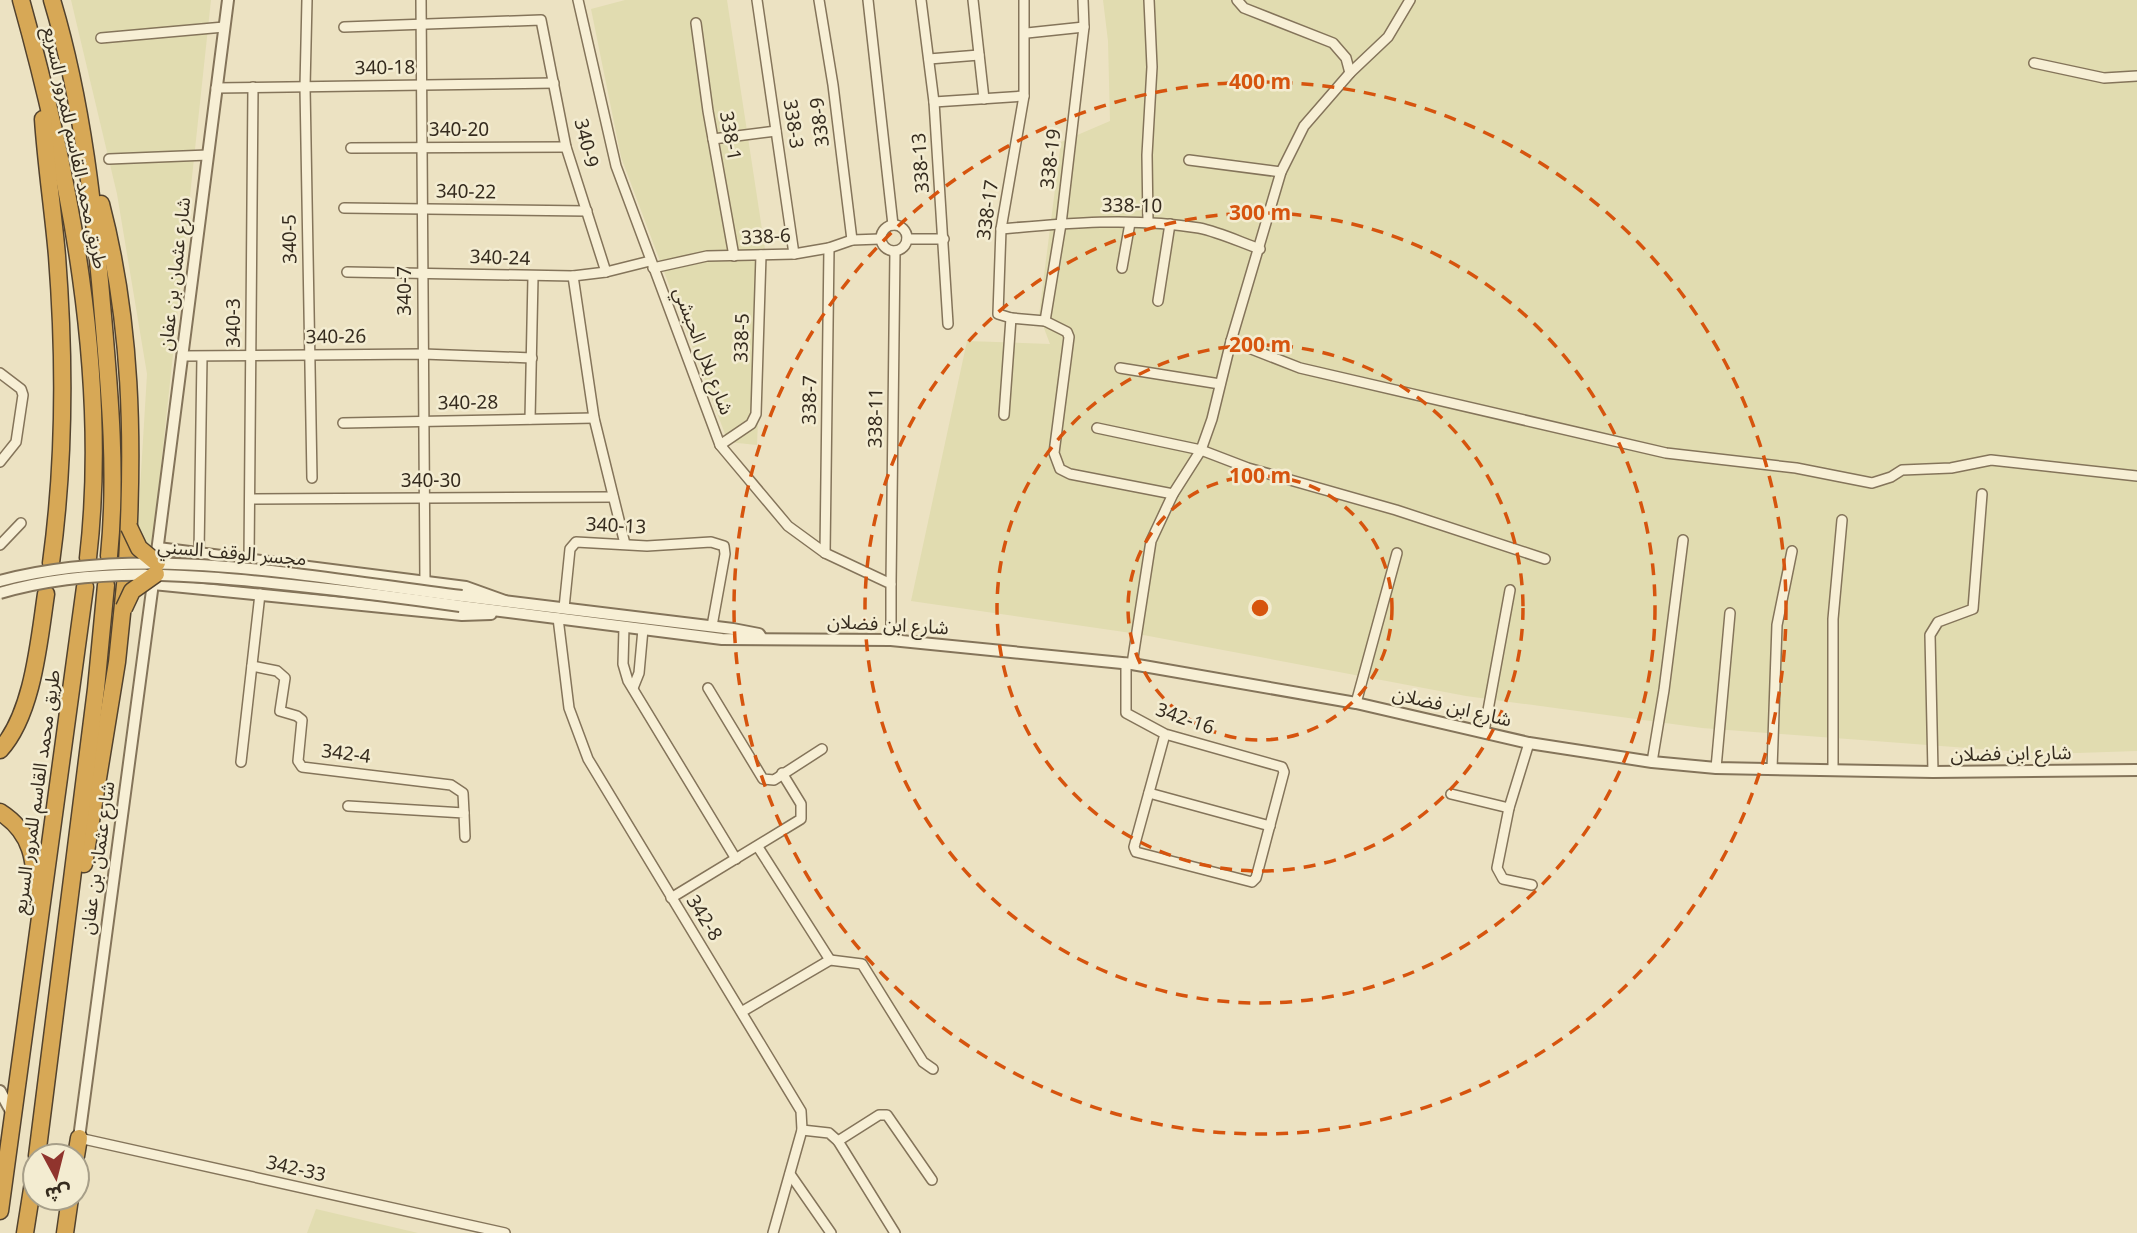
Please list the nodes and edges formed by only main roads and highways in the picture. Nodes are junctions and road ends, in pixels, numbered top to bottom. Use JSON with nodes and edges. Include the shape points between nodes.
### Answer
{"nodes":[{"id":1,"x":21,"y":0,"type":"edge"},
{"id":2,"x":52,"y":0,"type":"edge"},
{"id":3,"x":42,"y":74,"type":"junction"},
{"id":4,"x":83,"y":134,"type":"junction"},
{"id":5,"x":129,"y":527,"type":"junction"},
{"id":6,"x":109,"y":556,"type":"dead end"},
{"id":7,"x":88,"y":558,"type":"dead end"},
{"id":8,"x":51,"y":563,"type":"dead end"},
{"id":9,"x":106,"y":585,"type":"dead end"},
{"id":10,"x":85,"y":587,"type":"dead end"},
{"id":11,"x":46,"y":594,"type":"dead end"},
{"id":12,"x":124,"y":608,"type":"junction"},
{"id":13,"x":0,"y":750,"type":"edge"},
{"id":14,"x":0,"y":811,"type":"edge"},
{"id":15,"x":36,"y":947,"type":"junction"},
{"id":16,"x":62,"y":960,"type":"junction"},
{"id":17,"x":12,"y":1119,"type":"junction"},
{"id":18,"x":79,"y":1138,"type":"road end"},
{"id":19,"x":39,"y":1142,"type":"edge"},
{"id":20,"x":78,"y":1142,"type":"edge"},
{"id":21,"x":0,"y":1161,"type":"edge"},
{"id":22,"x":0,"y":1211,"type":"edge"},
{"id":23,"x":30,"y":1212,"type":"edge"},
{"id":24,"x":35,"y":1212,"type":"edge"},
{"id":25,"x":68,"y":1212,"type":"edge"},
{"id":26,"x":25,"y":1233,"type":"edge"},
{"id":27,"x":36,"y":1233,"type":"edge"},
{"id":28,"x":65,"y":1233,"type":"edge"}],
"edges":[{"from":1,"to":3,"type":"highway","name":"طريق محمد القاسم للمرور السريع"},
{"from":2,"to":4,"type":"highway","name":"طريق محمد القاسم للمرور السريع"},
{"from":3,"to":7,"type":"highway","name":"طريق محمد القاسم للمرور السريع","via":[[82,280],[93,437]]},
{"from":3,"to":8,"type":"highway","via":[[63,361],[62,453]]},
{"from":4,"to":5,"type":"highway","via":[[113,251],[128,345]]},
{"from":4,"to":6,"type":"highway","name":"طريق محمد القاسم للمرور السريع","via":[[108,380],[113,509]]},
{"from":5,"to":12,"type":"highway","bridge":true},
{"from":5,"to":12,"type":"highway","bridge":true,"via":[[155,567]]},
{"from":9,"to":16,"type":"highway"},
{"from":10,"to":15,"type":"highway","name":"طريق محمد القاسم للمرور السريع"},
{"from":11,"to":13,"type":"highway","via":[[22,712]]},
{"from":12,"to":16,"type":"highway","via":[[76,913]]},
{"from":14,"to":15,"type":"highway","via":[[19,827],[33,854]]},
{"from":15,"to":17,"type":"highway","name":"طريق محمد القاسم للمرور السريع"},
{"from":16,"to":19,"type":"highway"},
{"from":17,"to":21,"type":"highway"},
{"from":17,"to":22,"type":"highway","name":"طريق محمد القاسم للمرور السريع"},
{"from":18,"to":20,"type":"highway"},
{"from":23,"to":26,"type":"highway"},
{"from":24,"to":27,"type":"highway"},
{"from":25,"to":28,"type":"highway"}]}
